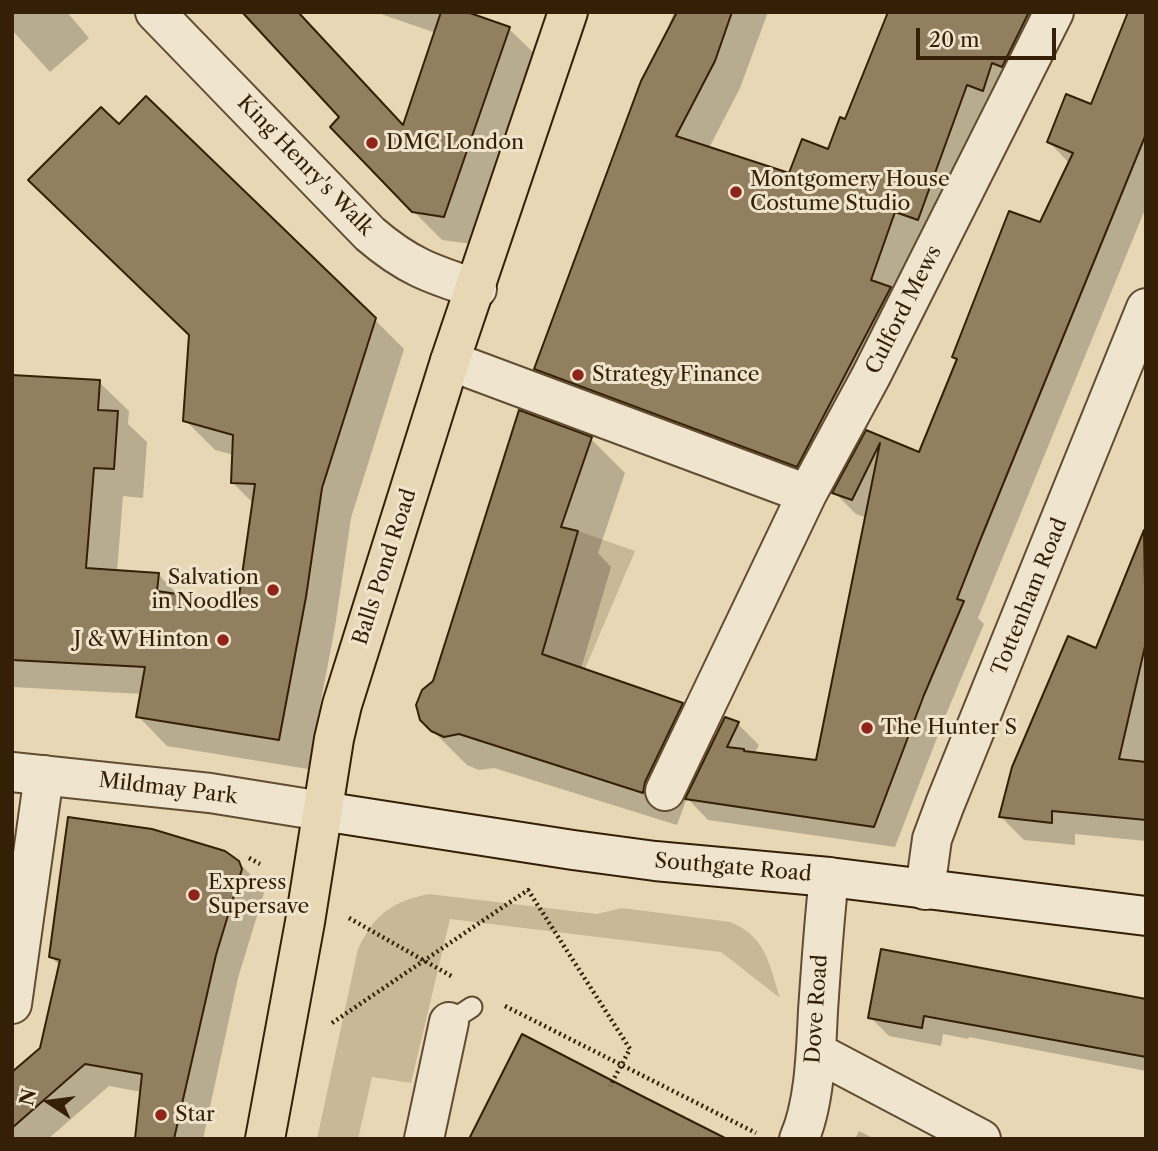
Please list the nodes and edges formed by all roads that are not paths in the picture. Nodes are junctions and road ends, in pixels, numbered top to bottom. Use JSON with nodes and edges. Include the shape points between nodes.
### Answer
{"nodes":[{"id":1,"x":155,"y":12,"type":"edge"},
{"id":2,"x":568,"y":12,"type":"edge"},
{"id":3,"x":1054,"y":12,"type":"edge"},
{"id":4,"x":477,"y":289,"type":"junction"},
{"id":5,"x":1146,"y":308,"type":"edge"},
{"id":6,"x":450,"y":361,"type":"junction"},
{"id":7,"x":807,"y":494,"type":"junction"},
{"id":8,"x":28,"y":774,"type":"edge"},
{"id":9,"x":665,"y":791,"type":"dead end"},
{"id":10,"x":322,"y":811,"type":"junction"},
{"id":11,"x":830,"y":877,"type":"junction"},
{"id":12,"x":925,"y":890,"type":"junction"},
{"id":13,"x":1146,"y":916,"type":"edge"},
{"id":14,"x":12,"y":1004,"type":"edge"},
{"id":15,"x":468,"y":1008,"type":"road end"},
{"id":16,"x":816,"y":1052,"type":"junction"},
{"id":17,"x":265,"y":1139,"type":"edge"},
{"id":18,"x":424,"y":1139,"type":"edge"},
{"id":19,"x":799,"y":1139,"type":"edge"},
{"id":20,"x":981,"y":1139,"type":"edge"}],
"edges":[{"from":1,"to":4,"type":"street","name":"King Henry's Walk","via":[[394,255]]},
{"from":2,"to":4,"type":"main road","name":"Balls Pond Road"},
{"from":3,"to":7,"type":"street","name":"Culford Mews"},
{"from":4,"to":6,"type":"main road","name":"Balls Pond Road"},
{"from":5,"to":12,"type":"street","name":"Tottenham Road","via":[[945,804],[931,844]]},
{"from":6,"to":7,"type":"street"},
{"from":6,"to":10,"type":"main road","name":"Balls Pond Road","via":[[344,697]]},
{"from":7,"to":9,"type":"street","name":"Culford Mews"},
{"from":8,"to":10,"type":"street","name":"Mildmay Park","via":[[210,793]]},
{"from":8,"to":14,"type":"street"},
{"from":10,"to":11,"type":"street","name":"Southgate Road","via":[[582,852]]},
{"from":10,"to":17,"type":"main road","name":"Balls Pond Road"},
{"from":11,"to":12,"type":"street","name":"Southgate Road"},
{"from":11,"to":16,"type":"street","name":"Dove Road"},
{"from":12,"to":13,"type":"street","name":"Southgate Road"},
{"from":15,"to":18,"type":"street"},
{"from":16,"to":19,"type":"street","name":"Dove Road"},
{"from":16,"to":20,"type":"street"}]}
